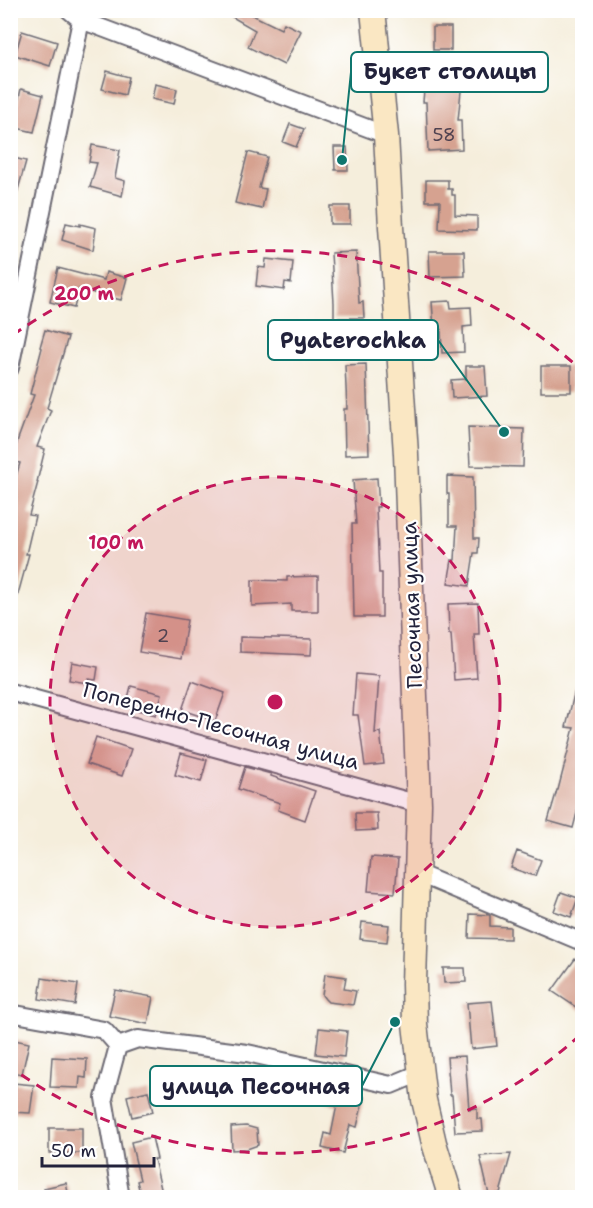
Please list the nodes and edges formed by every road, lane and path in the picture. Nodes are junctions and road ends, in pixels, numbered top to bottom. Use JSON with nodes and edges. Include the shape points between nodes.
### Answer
{"nodes":[{"id":1,"x":373,"y":10,"type":"edge"},
{"id":2,"x":75,"y":15,"type":"edge"},
{"id":3,"x":386,"y":135,"type":"junction"},
{"id":4,"x":10,"y":368,"type":"edge"},
{"id":5,"x":10,"y":692,"type":"edge"},
{"id":6,"x":419,"y":804,"type":"junction"},
{"id":7,"x":417,"y":873,"type":"junction"},
{"id":8,"x":582,"y":942,"type":"edge"},
{"id":9,"x":10,"y":1013,"type":"edge"},
{"id":10,"x":118,"y":1046,"type":"junction"},
{"id":11,"x":420,"y":1073,"type":"junction"},
{"id":12,"x":121,"y":1197,"type":"edge"},
{"id":13,"x":451,"y":1197,"type":"edge"}],
"edges":[{"from":1,"to":3,"type":"main road","name":"Песочная улица"},
{"from":2,"to":3,"type":"street"},
{"from":2,"to":4,"type":"street"},
{"from":3,"to":6,"type":"main road","name":"Песочная улица","via":[[406,454]]},
{"from":5,"to":6,"type":"street","name":"Поперечно-Песочная улица"},
{"from":6,"to":7,"type":"main road","name":"Песочная улица"},
{"from":7,"to":8,"type":"street"},
{"from":7,"to":11,"type":"main road","name":"Песочная улица","via":[[414,984]]},
{"from":9,"to":10,"type":"street","via":[[104,1030]]},
{"from":10,"to":11,"type":"street","via":[[138,1039],[247,1053],[391,1085]]},
{"from":10,"to":12,"type":"street","via":[[104,1098]]},
{"from":11,"to":13,"type":"main road","name":"Песочная улица","via":[[434,1143]]}]}
